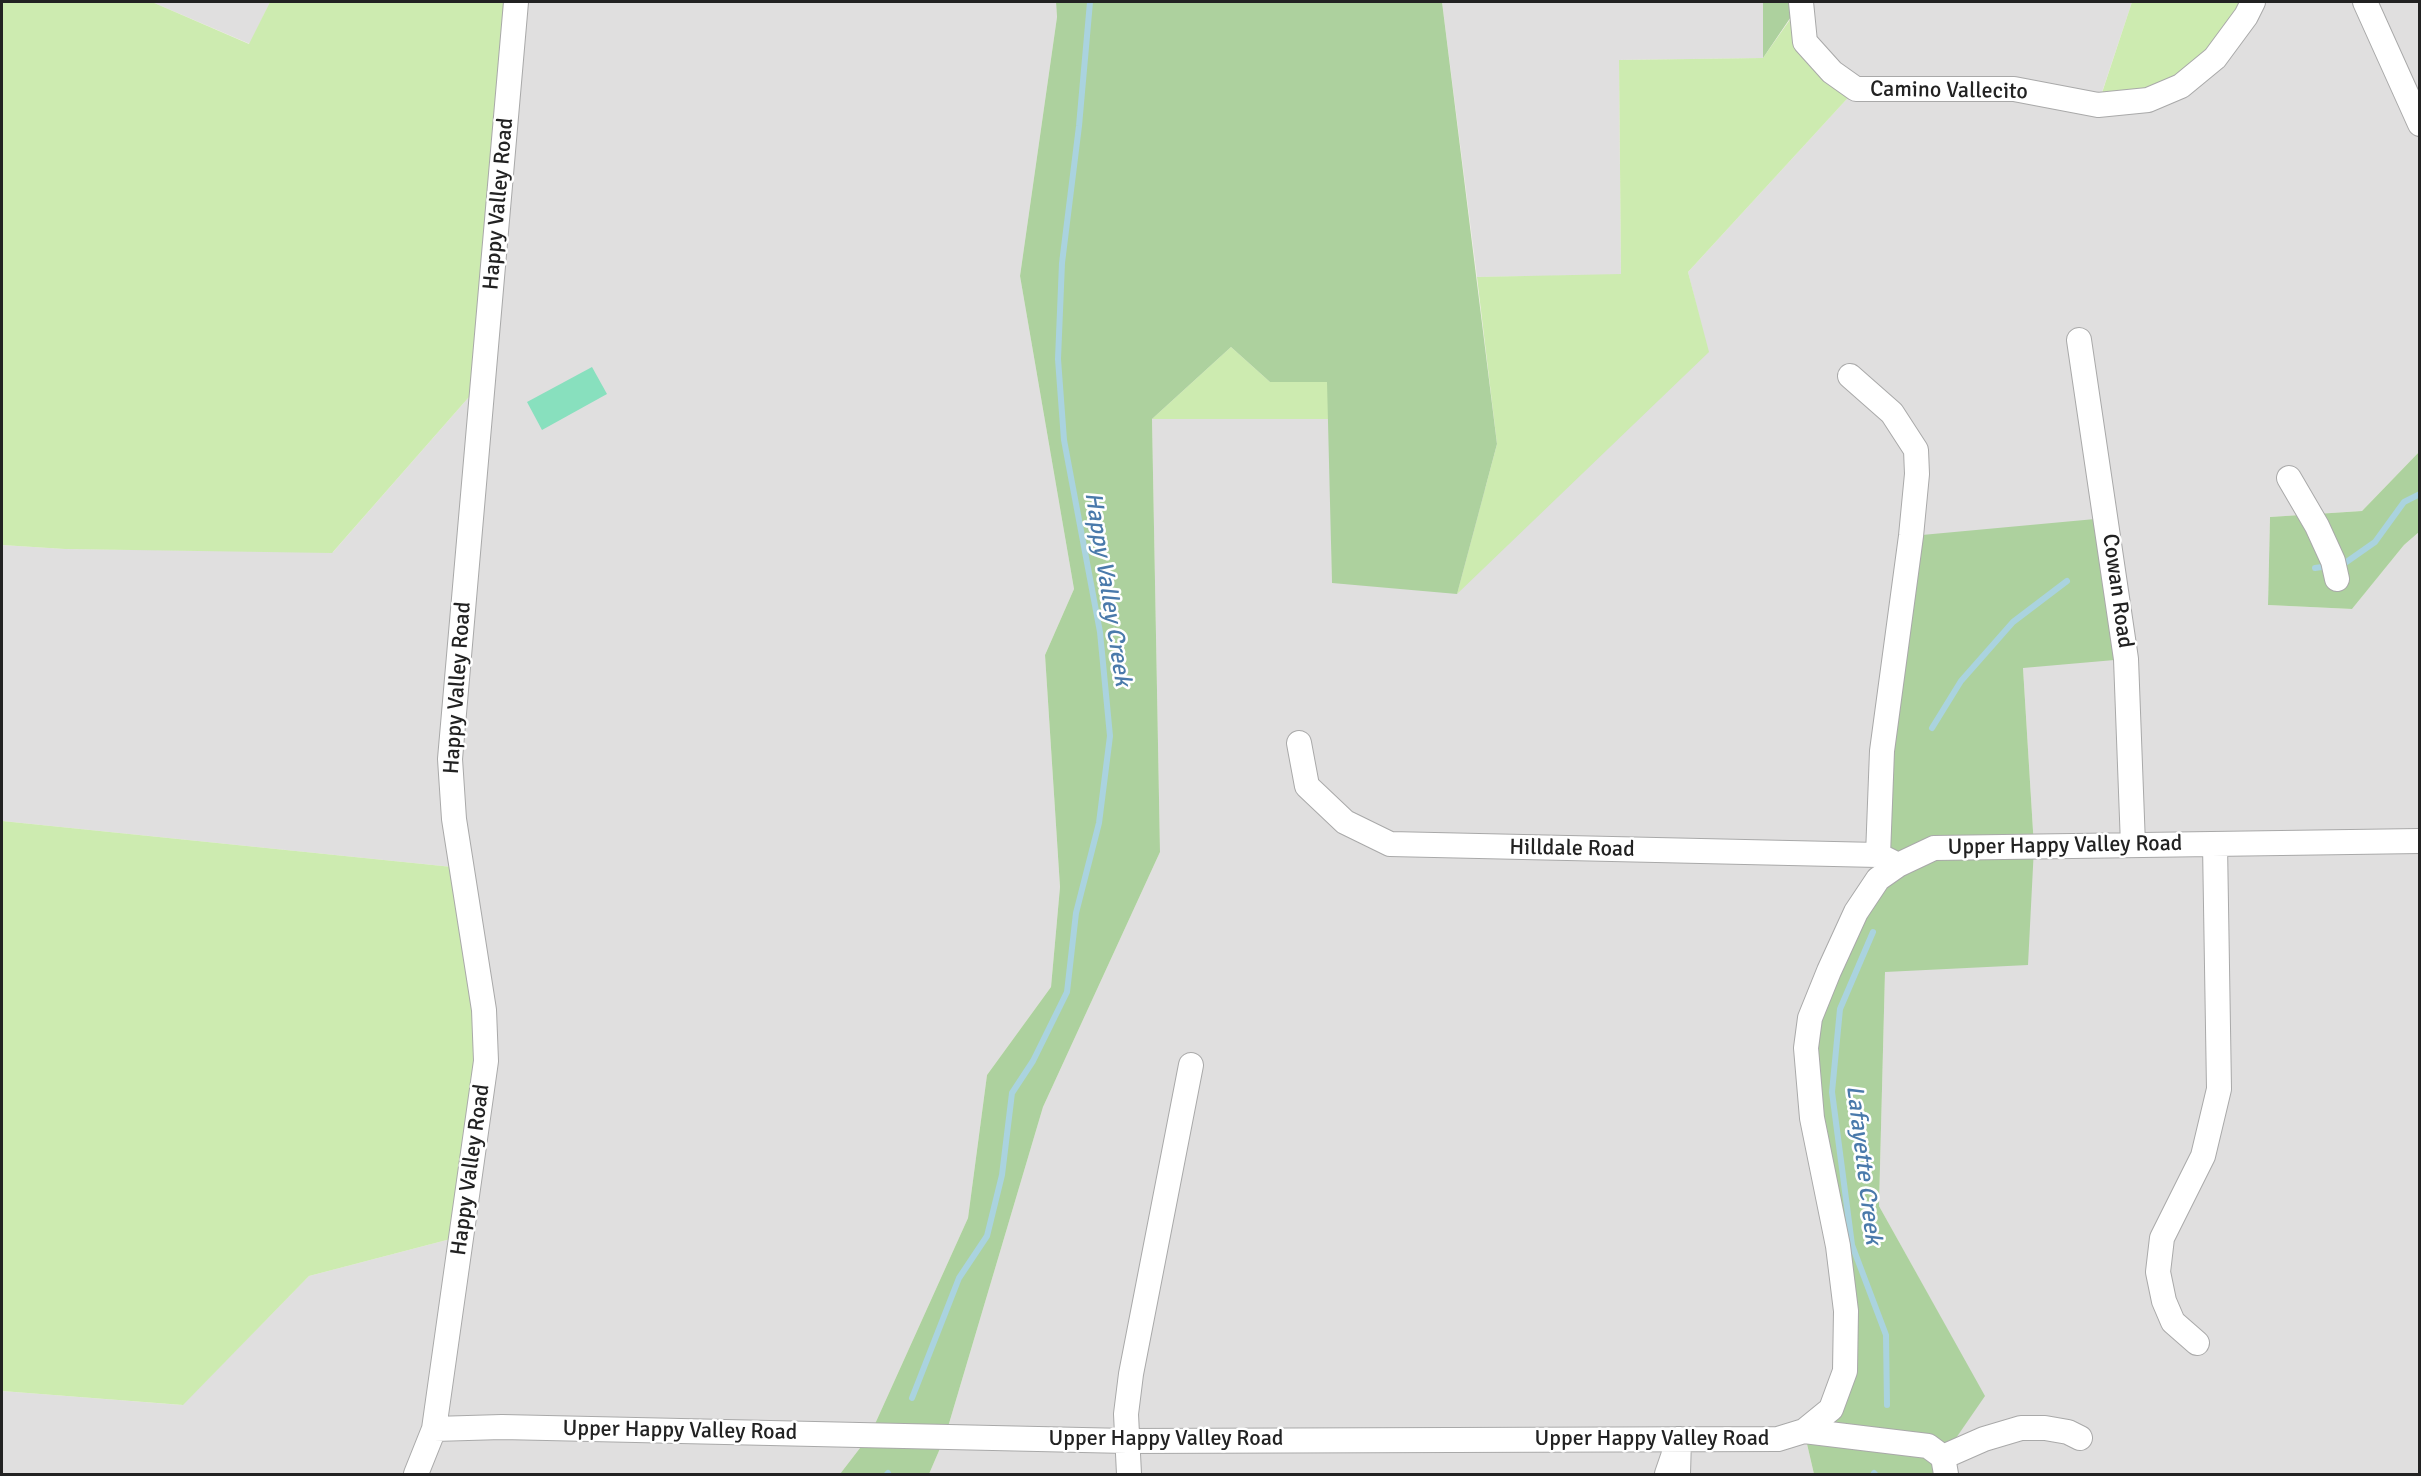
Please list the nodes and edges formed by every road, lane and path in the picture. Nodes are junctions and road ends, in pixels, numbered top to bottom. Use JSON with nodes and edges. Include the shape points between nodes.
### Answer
{"nodes":[{"id":1,"x":516,"y":2,"type":"edge"},
{"id":2,"x":1801,"y":2,"type":"edge"},
{"id":3,"x":2253,"y":2,"type":"edge"},
{"id":4,"x":2365,"y":2,"type":"edge"},
{"id":5,"x":2420,"y":124,"type":"edge"},
{"id":6,"x":2079,"y":340,"type":"dead end"},
{"id":7,"x":1850,"y":376,"type":"dead end"},
{"id":8,"x":2289,"y":478,"type":"dead end"},
{"id":9,"x":2335,"y":570,"type":"dead end"},
{"id":10,"x":1299,"y":743,"type":"dead end"},
{"id":11,"x":2420,"y":841,"type":"edge"},
{"id":12,"x":2215,"y":844,"type":"junction"},
{"id":13,"x":2133,"y":845,"type":"junction"},
{"id":14,"x":1888,"y":860,"type":"junction"},
{"id":15,"x":1191,"y":1065,"type":"dead end"},
{"id":16,"x":2197,"y":1343,"type":"dead end"},
{"id":17,"x":434,"y":1429,"type":"junction"},
{"id":18,"x":1804,"y":1431,"type":"junction"},
{"id":19,"x":2080,"y":1438,"type":"dead end"},
{"id":20,"x":1679,"y":1439,"type":"junction"},
{"id":21,"x":1127,"y":1441,"type":"junction"},
{"id":22,"x":1944,"y":1466,"type":"edge"},
{"id":23,"x":416,"y":1474,"type":"edge"},
{"id":24,"x":1129,"y":1474,"type":"edge"},
{"id":25,"x":1667,"y":1474,"type":"edge"},
{"id":26,"x":1678,"y":1474,"type":"edge"}],
"edges":[{"from":1,"to":17,"type":"street","name":"Happy Valley Road","via":[[450,759],[454,819],[484,1010],[486,1061]]},
{"from":2,"to":3,"type":"street","name":"Camino Vallecito","via":[[1805,42],[1832,72],[1856,89],[2014,89],[2098,105],[2148,100],[2181,86],[2215,58]]},
{"from":4,"to":5,"type":"street"},
{"from":6,"to":13,"type":"street","name":"Cowan Road","via":[[2126,659]]},
{"from":7,"to":14,"type":"street","via":[[1892,413],[1916,450],[1911,536],[1882,751]]},
{"from":8,"to":9,"type":"street","via":[[2317,526]]},
{"from":10,"to":14,"type":"street","name":"Hilldale Road","via":[[1307,786],[1345,822],[1390,844]]},
{"from":11,"to":12,"type":"street","name":"Upper Happy Valley Road"},
{"from":12,"to":13,"type":"street","name":"Upper Happy Valley Road"},
{"from":12,"to":16,"type":"street","via":[[2219,1089],[2203,1156],[2162,1238],[2158,1272],[2173,1322]]},
{"from":13,"to":14,"type":"street","name":"Upper Happy Valley Road","via":[[1934,848]]},
{"from":14,"to":18,"type":"street","name":"Upper Happy Valley Road","via":[[1856,912],[1810,1018],[1806,1048],[1812,1118],[1838,1246],[1846,1311],[1845,1371],[1831,1409]]},
{"from":15,"to":21,"type":"street","via":[[1131,1374]]},
{"from":17,"to":21,"type":"street","name":"Upper Happy Valley Road","via":[[502,1427]]},
{"from":17,"to":23,"type":"street","name":"Happy Valley Road"},
{"from":18,"to":20,"type":"street","name":"Upper Happy Valley Road","via":[[1778,1439]]},
{"from":18,"to":22,"type":"street","via":[[1928,1446]]},
{"from":19,"to":22,"type":"street","via":[[2045,1428],[2021,1428],[1984,1439]]},
{"from":20,"to":21,"type":"street","name":"Upper Happy Valley Road"},
{"from":20,"to":25,"type":"street"},
{"from":20,"to":26,"type":"street"},
{"from":21,"to":24,"type":"street"}]}
